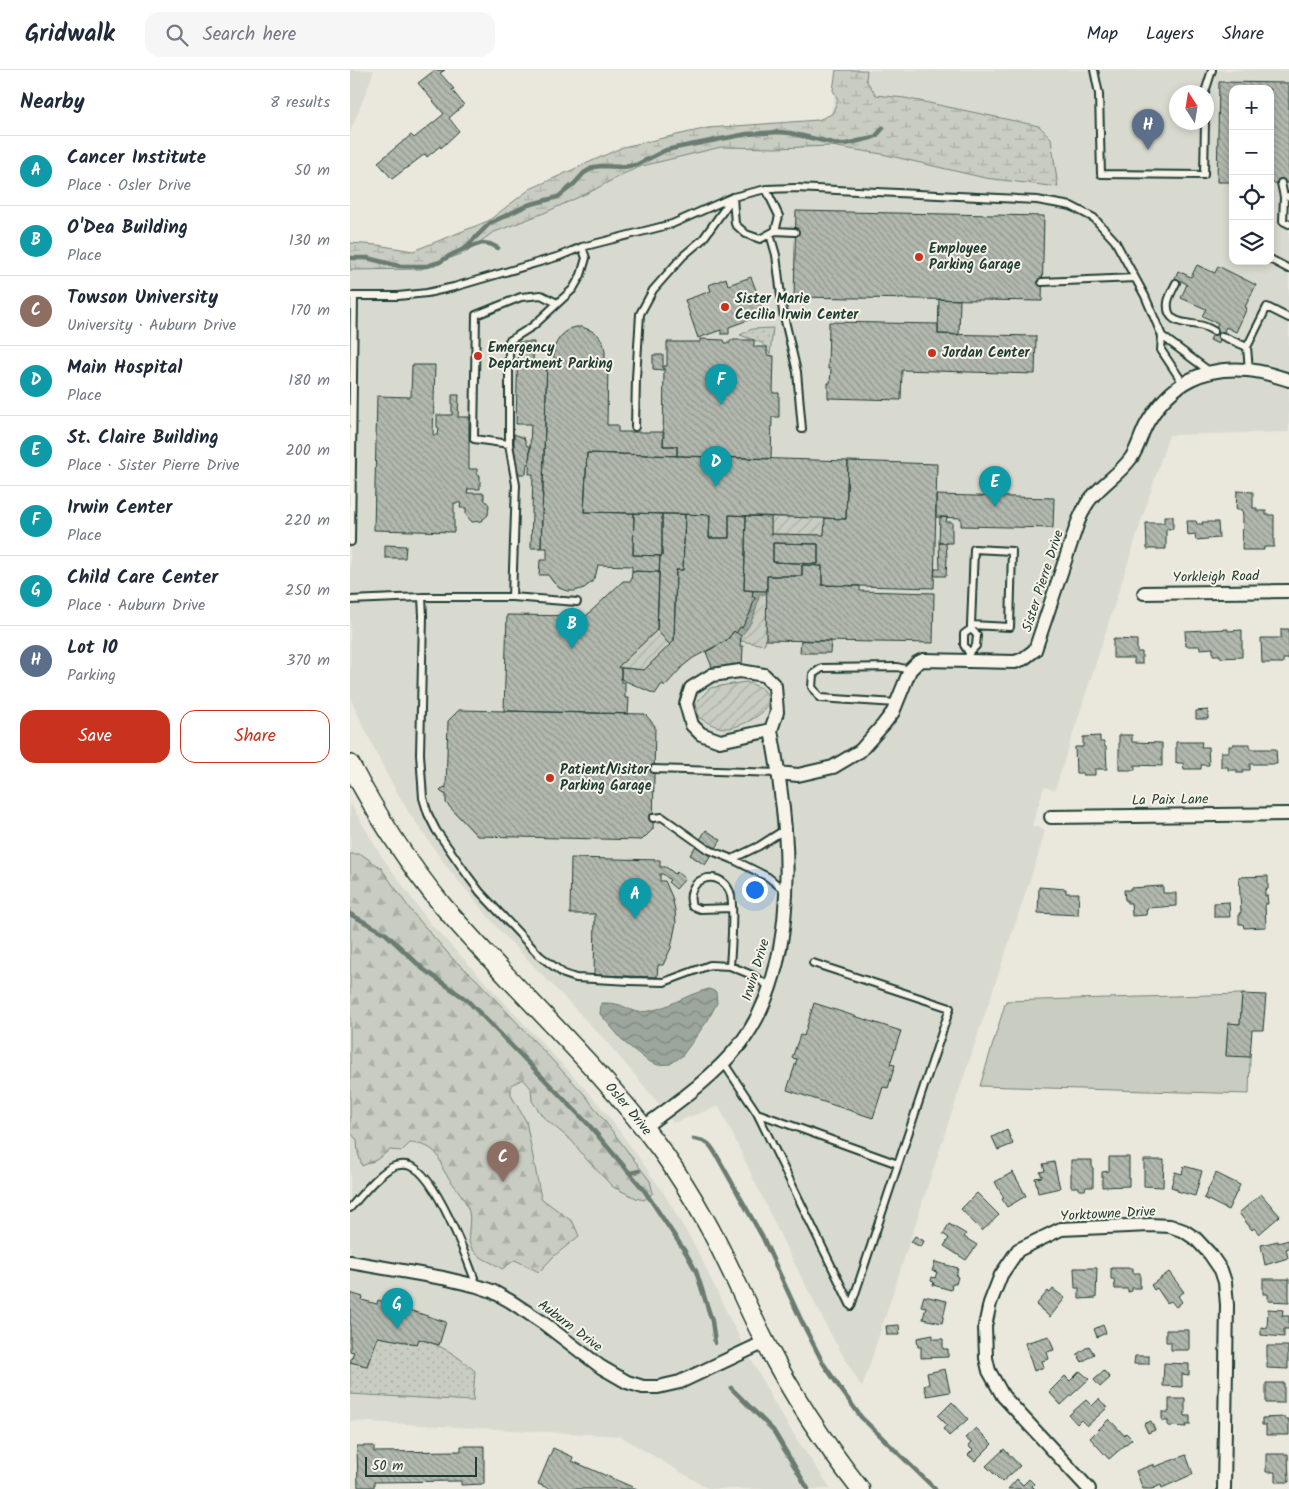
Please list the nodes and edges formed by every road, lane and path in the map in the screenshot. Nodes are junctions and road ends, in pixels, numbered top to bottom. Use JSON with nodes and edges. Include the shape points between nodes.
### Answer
{"nodes":[{"id":1,"x":1094,"y":70,"type":"edge"},
{"id":2,"x":1212,"y":70,"type":"edge"},
{"id":3,"x":1207,"y":85,"type":"edge"},
{"id":4,"x":1205,"y":130,"type":"edge"},
{"id":5,"x":1281,"y":183,"type":"dead end"},
{"id":6,"x":766,"y":190,"type":"junction"},
{"id":7,"x":1286,"y":196,"type":"edge"},
{"id":8,"x":733,"y":197,"type":"junction"},
{"id":9,"x":1289,"y":224,"type":"edge"},
{"id":10,"x":795,"y":232,"type":"dead end"},
{"id":11,"x":773,"y":233,"type":"junction"},
{"id":12,"x":582,"y":247,"type":"junction"},
{"id":13,"x":1274,"y":261,"type":"edge"},
{"id":14,"x":1289,"y":269,"type":"edge"},
{"id":15,"x":1135,"y":278,"type":"junction"},
{"id":16,"x":1042,"y":282,"type":"dead end"},
{"id":17,"x":1176,"y":283,"type":"dead end"},
{"id":18,"x":352,"y":296,"type":"edge"},
{"id":19,"x":558,"y":303,"type":"junction"},
{"id":20,"x":1289,"y":318,"type":"edge"},
{"id":21,"x":1214,"y":331,"type":"dead end"},
{"id":22,"x":1162,"y":336,"type":"junction"},
{"id":23,"x":1222,"y":336,"type":"dead end"},
{"id":24,"x":1247,"y":347,"type":"junction"},
{"id":25,"x":1249,"y":370,"type":"junction"},
{"id":26,"x":1209,"y":372,"type":"junction"},
{"id":27,"x":1289,"y":380,"type":"edge"},
{"id":28,"x":1183,"y":383,"type":"junction"},
{"id":29,"x":634,"y":427,"type":"dead end"},
{"id":30,"x":802,"y":429,"type":"dead end"},
{"id":31,"x":509,"y":444,"type":"junction"},
{"id":32,"x":352,"y":542,"type":"dead end"},
{"id":33,"x":1289,"y":591,"type":"edge"},
{"id":34,"x":1144,"y":593,"type":"dead end"},
{"id":35,"x":422,"y":597,"type":"junction"},
{"id":36,"x":512,"y":598,"type":"junction"},
{"id":37,"x":350,"y":600,"type":"edge"},
{"id":38,"x":576,"y":602,"type":"dead end"},
{"id":39,"x":971,"y":627,"type":"junction"},
{"id":40,"x":969,"y":657,"type":"junction"},
{"id":41,"x":910,"y":670,"type":"junction"},
{"id":42,"x":896,"y":703,"type":"junction"},
{"id":43,"x":771,"y":730,"type":"junction"},
{"id":44,"x":350,"y":764,"type":"edge"},
{"id":45,"x":654,"y":769,"type":"dead end"},
{"id":46,"x":777,"y":773,"type":"junction"},
{"id":47,"x":1289,"y":814,"type":"edge"},
{"id":48,"x":1050,"y":817,"type":"dead end"},
{"id":49,"x":653,"y":818,"type":"dead end"},
{"id":50,"x":784,"y":830,"type":"junction"},
{"id":51,"x":732,"y":859,"type":"junction"},
{"id":52,"x":786,"y":892,"type":"junction"},
{"id":53,"x":731,"y":908,"type":"junction"},
{"id":54,"x":813,"y":963,"type":"dead end"},
{"id":55,"x":730,"y":966,"type":"junction"},
{"id":56,"x":770,"y":986,"type":"junction"},
{"id":57,"x":723,"y":1062,"type":"junction"},
{"id":58,"x":757,"y":1113,"type":"junction"},
{"id":59,"x":644,"y":1128,"type":"junction"},
{"id":60,"x":898,"y":1164,"type":"junction"},
{"id":61,"x":350,"y":1208,"type":"edge"},
{"id":62,"x":350,"y":1262,"type":"edge"},
{"id":63,"x":477,"y":1286,"type":"junction"},
{"id":64,"x":765,"y":1342,"type":"junction"},
{"id":65,"x":860,"y":1489,"type":"edge"},
{"id":66,"x":1089,"y":1489,"type":"edge"},
{"id":67,"x":1224,"y":1489,"type":"edge"}],
"edges":[{"from":1,"to":4,"type":"lane","via":[[1099,94],[1100,174],[1204,175]]},
{"from":2,"to":3,"type":"lane"},
{"from":5,"to":7,"type":"lane"},
{"from":6,"to":8,"type":"lane"},
{"from":6,"to":11,"type":"lane","via":[[779,216]]},
{"from":6,"to":15,"type":"lane","via":[[796,188],[1038,200],[1071,206],[1094,218],[1115,240]]},
{"from":7,"to":9,"type":"lane","via":[[1283,221]]},
{"from":8,"to":11,"type":"lane","via":[[736,224],[746,234],[760,239]]},
{"from":8,"to":12,"type":"lane","via":[[672,224]]},
{"from":8,"to":29,"type":"lane","via":[[703,239],[653,290],[640,314]]},
{"from":10,"to":11,"type":"lane"},
{"from":11,"to":30,"type":"lane","via":[[783,312],[797,372]]},
{"from":12,"to":18,"type":"lane","via":[[427,293]]},
{"from":12,"to":19,"type":"lane","via":[[586,258],[581,275],[573,289]]},
{"from":13,"to":14,"type":"lane"},
{"from":15,"to":16,"type":"lane"},
{"from":15,"to":22,"type":"lane"},
{"from":17,"to":21,"type":"lane","via":[[1168,302],[1172,318]]},
{"from":18,"to":32,"type":"lane"},
{"from":19,"to":31,"type":"lane","via":[[533,326],[508,341]]},
{"from":19,"to":31,"type":"lane","via":[[541,295],[522,297],[476,315],[474,439]]},
{"from":20,"to":24,"type":"lane","via":[[1267,307]]},
{"from":22,"to":26,"type":"lane"},
{"from":22,"to":28,"type":"lane","via":[[1160,350]]},
{"from":23,"to":24,"type":"lane"},
{"from":24,"to":25,"type":"lane"},
{"from":25,"to":26,"type":"street","name":"Sister Pierre Drive"},
{"from":25,"to":27,"type":"street","name":"Sister Pierre Drive"},
{"from":26,"to":28,"type":"street","name":"Sister Pierre Drive"},
{"from":28,"to":40,"type":"street","name":"Sister Pierre Drive","via":[[1157,407],[1122,469],[1087,503],[1035,650],[1015,662]]},
{"from":31,"to":36,"type":"lane","via":[[516,486]]},
{"from":33,"to":34,"type":"street","name":"Yorkleigh Road"},
{"from":35,"to":36,"type":"lane"},
{"from":35,"to":37,"type":"lane"},
{"from":35,"to":55,"type":"lane","via":[[423,798],[436,830],[474,884],[540,956],[564,974],[576,978],[664,982],[710,965]]},
{"from":36,"to":38,"type":"lane"},
{"from":39,"to":39,"type":"lane","via":[[1010,627],[1012,551],[974,549]]},
{"from":39,"to":40,"type":"lane","via":[[964,634]]},
{"from":39,"to":40,"type":"lane","via":[[977,635],[976,646]]},
{"from":40,"to":41,"type":"street","name":"Sister Pierre Drive","via":[[923,660]]},
{"from":41,"to":42,"type":"street"},
{"from":41,"to":42,"type":"lane","via":[[897,667],[822,668],[813,674],[812,687],[820,698]]},
{"from":42,"to":46,"type":"street","via":[[893,712],[871,740],[860,751],[833,767],[798,774]]},
{"from":43,"to":43,"type":"street","via":[[777,712],[775,686],[764,675],[740,671],[712,675],[691,688],[686,704],[692,725],[701,734],[720,741]]},
{"from":43,"to":46,"type":"street","name":"Irwin Drive"},
{"from":44,"to":59,"type":"street","name":"Osler Drive","via":[[394,840],[442,904],[617,1094]]},
{"from":45,"to":46,"type":"lane"},
{"from":46,"to":50,"type":"street","name":"Irwin Drive"},
{"from":47,"to":48,"type":"street","name":"La Paix Lane"},
{"from":49,"to":51,"type":"lane","via":[[662,817],[707,849]]},
{"from":50,"to":51,"type":"lane"},
{"from":50,"to":52,"type":"street","name":"Irwin Drive"},
{"from":51,"to":52,"type":"lane","via":[[768,877]]},
{"from":52,"to":56,"type":"street","name":"Irwin Drive","via":[[782,939]]},
{"from":53,"to":53,"type":"lane","via":[[730,893],[719,879],[697,882],[692,890],[692,906],[700,909]]},
{"from":53,"to":55,"type":"lane"},
{"from":54,"to":60,"type":"lane","via":[[950,1008]]},
{"from":55,"to":56,"type":"lane"},
{"from":56,"to":57,"type":"street","name":"Irwin Drive","via":[[750,1028]]},
{"from":57,"to":58,"type":"lane"},
{"from":57,"to":59,"type":"street","name":"Irwin Drive","via":[[698,1087]]},
{"from":58,"to":60,"type":"lane"},
{"from":58,"to":60,"type":"lane","via":[[851,1306]]},
{"from":59,"to":64,"type":"street","name":"Osler Drive","via":[[704,1218]]},
{"from":61,"to":63,"type":"lane","via":[[385,1171],[402,1165],[416,1169],[443,1204]]},
{"from":62,"to":63,"type":"street","name":"Auburn Drive"},
{"from":63,"to":64,"type":"street","name":"Auburn Drive","via":[[510,1300],[601,1367],[643,1387],[680,1382]]},
{"from":64,"to":65,"type":"street","name":"Osler Drive","via":[[816,1428]]},
{"from":66,"to":67,"type":"street","name":"Yorktowne Drive","via":[[1003,1396],[993,1380],[985,1345],[990,1303],[1001,1275],[1018,1250],[1036,1240],[1061,1229],[1150,1225],[1170,1226],[1196,1239],[1221,1270],[1225,1282]]}]}
